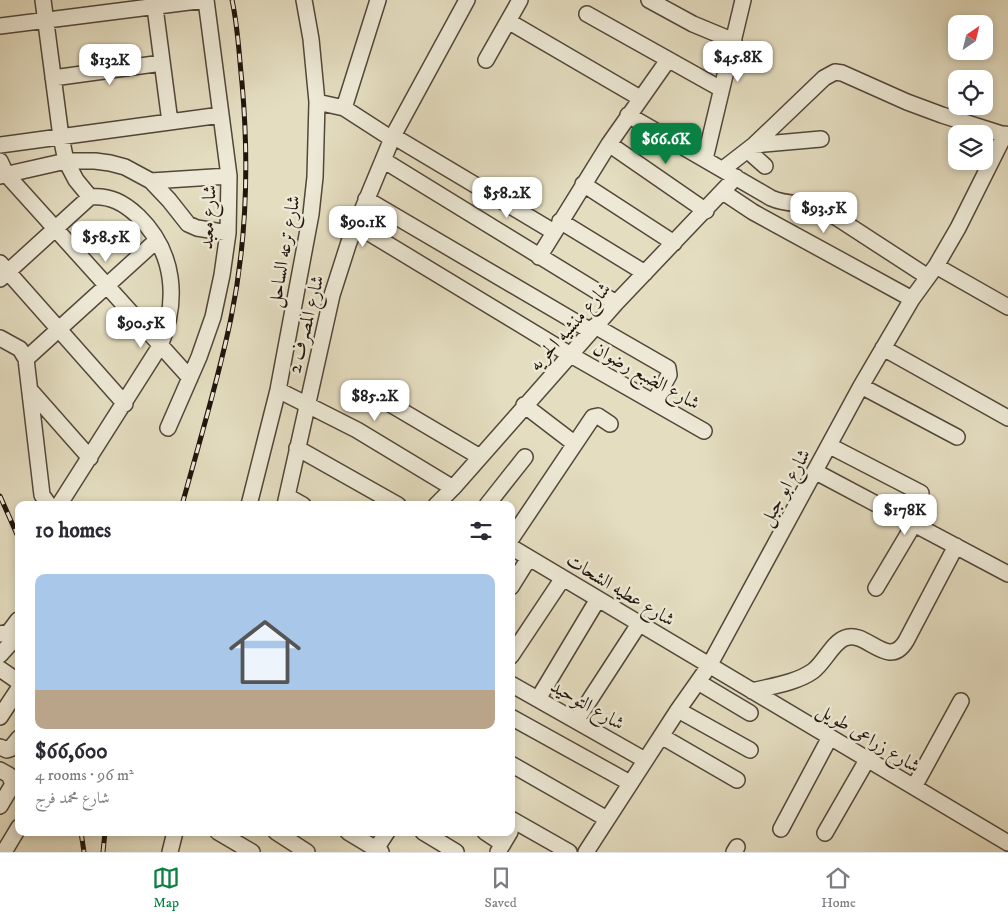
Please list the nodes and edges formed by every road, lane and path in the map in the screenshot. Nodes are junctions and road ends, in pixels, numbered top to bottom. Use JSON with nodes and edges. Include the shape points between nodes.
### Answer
{"nodes":[{"id":1,"x":43,"y":0,"type":"edge"},
{"id":2,"x":206,"y":0,"type":"edge"},
{"id":3,"x":304,"y":0,"type":"edge"},
{"id":4,"x":378,"y":0,"type":"edge"},
{"id":5,"x":467,"y":0,"type":"edge"},
{"id":6,"x":520,"y":0,"type":"edge"},
{"id":7,"x":649,"y":0,"type":"edge"},
{"id":8,"x":743,"y":0,"type":"edge"},
{"id":9,"x":154,"y":3,"type":"edge"},
{"id":10,"x":587,"y":14,"type":"dead end"},
{"id":11,"x":45,"y":20,"type":"junction"},
{"id":12,"x":508,"y":20,"type":"junction"},
{"id":13,"x":0,"y":26,"type":"edge"},
{"id":14,"x":734,"y":41,"type":"junction"},
{"id":15,"x":486,"y":60,"type":"dead end"},
{"id":16,"x":668,"y":60,"type":"junction"},
{"id":17,"x":162,"y":63,"type":"junction"},
{"id":18,"x":53,"y":78,"type":"junction"},
{"id":19,"x":721,"y":89,"type":"junction"},
{"id":20,"x":640,"y":98,"type":"junction"},
{"id":21,"x":317,"y":102,"type":"junction"},
{"id":22,"x":344,"y":108,"type":"junction"},
{"id":23,"x":221,"y":115,"type":"junction"},
{"id":24,"x":628,"y":115,"type":"junction"},
{"id":25,"x":170,"y":122,"type":"junction"},
{"id":26,"x":1007,"y":135,"type":"edge"},
{"id":27,"x":61,"y":137,"type":"junction"},
{"id":28,"x":392,"y":137,"type":"junction"},
{"id":29,"x":821,"y":139,"type":"dead end"},
{"id":30,"x":609,"y":144,"type":"junction"},
{"id":31,"x":0,"y":145,"type":"edge"},
{"id":32,"x":751,"y":148,"type":"junction"},
{"id":33,"x":705,"y":159,"type":"junction"},
{"id":34,"x":383,"y":160,"type":"junction"},
{"id":35,"x":66,"y":161,"type":"junction"},
{"id":36,"x":765,"y":166,"type":"dead end"},
{"id":37,"x":723,"y":169,"type":"junction"},
{"id":38,"x":2,"y":170,"type":"edge"},
{"id":39,"x":229,"y":176,"type":"junction"},
{"id":40,"x":736,"y":177,"type":"junction"},
{"id":41,"x":152,"y":181,"type":"junction"},
{"id":42,"x":583,"y":184,"type":"junction"},
{"id":43,"x":723,"y":192,"type":"junction"},
{"id":44,"x":90,"y":196,"type":"junction"},
{"id":45,"x":366,"y":199,"type":"junction"},
{"id":46,"x":706,"y":210,"type":"junction"},
{"id":47,"x":356,"y":225,"type":"junction"},
{"id":48,"x":557,"y":226,"type":"junction"},
{"id":49,"x":55,"y":229,"type":"junction"},
{"id":50,"x":228,"y":233,"type":"junction"},
{"id":51,"x":157,"y":240,"type":"junction"},
{"id":52,"x":674,"y":243,"type":"junction"},
{"id":53,"x":539,"y":257,"type":"junction"},
{"id":54,"x":3,"y":271,"type":"edge"},
{"id":55,"x":932,"y":271,"type":"junction"},
{"id":56,"x":645,"y":273,"type":"junction"},
{"id":57,"x":106,"y":286,"type":"junction"},
{"id":58,"x":912,"y":299,"type":"junction"},
{"id":59,"x":616,"y":303,"type":"junction"},
{"id":60,"x":1008,"y":307,"type":"edge"},
{"id":61,"x":59,"y":329,"type":"junction"},
{"id":62,"x":593,"y":329,"type":"junction"},
{"id":63,"x":0,"y":338,"type":"edge"},
{"id":64,"x":160,"y":346,"type":"junction"},
{"id":65,"x":883,"y":348,"type":"junction"},
{"id":66,"x":569,"y":354,"type":"junction"},
{"id":67,"x":26,"y":359,"type":"junction"},
{"id":68,"x":190,"y":378,"type":"junction"},
{"id":69,"x":861,"y":386,"type":"junction"},
{"id":70,"x":30,"y":390,"type":"junction"},
{"id":71,"x":278,"y":390,"type":"junction"},
{"id":72,"x":385,"y":401,"type":"dead end"},
{"id":73,"x":654,"y":402,"type":"junction"},
{"id":74,"x":125,"y":404,"type":"junction"},
{"id":75,"x":307,"y":404,"type":"junction"},
{"id":76,"x":524,"y":405,"type":"junction"},
{"id":77,"x":1008,"y":418,"type":"edge"},
{"id":78,"x":610,"y":424,"type":"dead end"},
{"id":79,"x":168,"y":428,"type":"dead end"},
{"id":80,"x":704,"y":430,"type":"dead end"},
{"id":81,"x":957,"y":438,"type":"dead end"},
{"id":82,"x":574,"y":444,"type":"junction"},
{"id":83,"x":830,"y":446,"type":"junction"},
{"id":84,"x":297,"y":448,"type":"junction"},
{"id":85,"x":480,"y":457,"type":"junction"},
{"id":86,"x":525,"y":457,"type":"dead end"},
{"id":87,"x":90,"y":458,"type":"junction"},
{"id":88,"x":816,"y":472,"type":"junction"},
{"id":89,"x":453,"y":488,"type":"junction"},
{"id":90,"x":921,"y":493,"type":"dead end"},
{"id":91,"x":46,"y":501,"type":"edge"},
{"id":92,"x":62,"y":501,"type":"edge"},
{"id":93,"x":250,"y":501,"type":"edge"},
{"id":94,"x":286,"y":501,"type":"edge"},
{"id":95,"x":391,"y":501,"type":"edge"},
{"id":96,"x":441,"y":501,"type":"edge"},
{"id":97,"x":490,"y":501,"type":"edge"},
{"id":98,"x":914,"y":524,"type":"junction"},
{"id":99,"x":515,"y":533,"type":"edge"},
{"id":100,"x":956,"y":546,"type":"junction"},
{"id":101,"x":515,"y":549,"type":"edge"},
{"id":102,"x":529,"y":558,"type":"junction"},
{"id":103,"x":1008,"y":574,"type":"edge"},
{"id":104,"x":563,"y":578,"type":"junction"},
{"id":105,"x":515,"y":581,"type":"edge"},
{"id":106,"x":876,"y":588,"type":"dead end"},
{"id":107,"x":598,"y":599,"type":"junction"},
{"id":108,"x":639,"y":624,"type":"junction"},
{"id":109,"x":15,"y":629,"type":"edge"},
{"id":110,"x":15,"y":632,"type":"edge"},
{"id":111,"x":0,"y":634,"type":"edge"},
{"id":112,"x":515,"y":650,"type":"edge"},
{"id":113,"x":0,"y":655,"type":"edge"},
{"id":114,"x":710,"y":666,"type":"junction"},
{"id":115,"x":0,"y":669,"type":"edge"},
{"id":116,"x":15,"y":679,"type":"edge"},
{"id":117,"x":698,"y":682,"type":"junction"},
{"id":118,"x":515,"y":686,"type":"edge"},
{"id":119,"x":752,"y":691,"type":"junction"},
{"id":120,"x":15,"y":694,"type":"edge"},
{"id":121,"x":538,"y":699,"type":"junction"},
{"id":122,"x":961,"y":701,"type":"dead end"},
{"id":123,"x":678,"y":710,"type":"junction"},
{"id":124,"x":750,"y":713,"type":"dead end"},
{"id":125,"x":0,"y":717,"type":"edge"},
{"id":126,"x":515,"y":719,"type":"edge"},
{"id":127,"x":576,"y":721,"type":"junction"},
{"id":128,"x":661,"y":736,"type":"junction"},
{"id":129,"x":830,"y":737,"type":"junction"},
{"id":130,"x":15,"y":743,"type":"edge"},
{"id":131,"x":1,"y":750,"type":"edge"},
{"id":132,"x":750,"y":750,"type":"dead end"},
{"id":133,"x":645,"y":760,"type":"junction"},
{"id":134,"x":867,"y":760,"type":"junction"},
{"id":135,"x":515,"y":766,"type":"edge"},
{"id":136,"x":0,"y":770,"type":"edge"},
{"id":137,"x":737,"y":780,"type":"dead end"},
{"id":138,"x":630,"y":783,"type":"junction"},
{"id":139,"x":914,"y":788,"type":"junction"},
{"id":140,"x":0,"y":806,"type":"edge"},
{"id":141,"x":607,"y":819,"type":"junction"},
{"id":142,"x":781,"y":829,"type":"dead end"},
{"id":143,"x":15,"y":832,"type":"edge"},
{"id":144,"x":825,"y":833,"type":"dead end"},
{"id":145,"x":515,"y":835,"type":"edge"},
{"id":146,"x":225,"y":836,"type":"edge"},
{"id":147,"x":282,"y":836,"type":"edge"},
{"id":148,"x":354,"y":836,"type":"edge"},
{"id":149,"x":384,"y":836,"type":"edge"},
{"id":150,"x":430,"y":836,"type":"edge"},
{"id":151,"x":5,"y":844,"type":"edge"},
{"id":152,"x":1008,"y":844,"type":"edge"},
{"id":153,"x":377,"y":851,"type":"edge"},
{"id":154,"x":252,"y":852,"type":"edge"},
{"id":155,"x":307,"y":852,"type":"edge"},
{"id":156,"x":456,"y":852,"type":"edge"},
{"id":157,"x":570,"y":852,"type":"edge"},
{"id":158,"x":586,"y":852,"type":"edge"}],
"edges":[{"from":1,"to":11,"type":"street"},
{"from":2,"to":9,"type":"street"},
{"from":2,"to":23,"type":"street","name":"شارع معبد"},
{"from":3,"to":21,"type":"street","name":"شارع ترعه الساحل"},
{"from":4,"to":22,"type":"street"},
{"from":5,"to":28,"type":"street","name":"شارع المصرف 2"},
{"from":6,"to":12,"type":"street"},
{"from":7,"to":14,"type":"street","via":[[693,24]]},
{"from":8,"to":14,"type":"street"},
{"from":9,"to":11,"type":"street"},
{"from":9,"to":17,"type":"street"},
{"from":10,"to":16,"type":"street"},
{"from":11,"to":13,"type":"street"},
{"from":11,"to":18,"type":"street"},
{"from":12,"to":15,"type":"street"},
{"from":12,"to":20,"type":"street"},
{"from":14,"to":19,"type":"street"},
{"from":16,"to":19,"type":"street"},
{"from":16,"to":20,"type":"street"},
{"from":17,"to":18,"type":"street"},
{"from":17,"to":25,"type":"street"},
{"from":18,"to":27,"type":"street"},
{"from":19,"to":33,"type":"street"},
{"from":20,"to":24,"type":"street"},
{"from":21,"to":22,"type":"street"},
{"from":21,"to":71,"type":"street","name":"شارع ترعه الساحل","via":[[311,214]]},
{"from":22,"to":28,"type":"street"},
{"from":23,"to":25,"type":"street"},
{"from":23,"to":39,"type":"street","name":"شارع معبد"},
{"from":24,"to":30,"type":"street"},
{"from":24,"to":33,"type":"street"},
{"from":25,"to":27,"type":"street"},
{"from":26,"to":32,"type":"street","via":[[924,109],[835,72],[824,78]]},
{"from":26,"to":55,"type":"street","name":"شارع ابو جبل"},
{"from":27,"to":31,"type":"street"},
{"from":27,"to":35,"type":"street"},
{"from":28,"to":34,"type":"street","name":"شارع المصرف 2"},
{"from":28,"to":48,"type":"street"},
{"from":29,"to":32,"type":"street"},
{"from":30,"to":42,"type":"street"},
{"from":30,"to":46,"type":"street"},
{"from":32,"to":36,"type":"street"},
{"from":32,"to":37,"type":"street"},
{"from":33,"to":37,"type":"street"},
{"from":34,"to":45,"type":"street","name":"شارع المصرف 2"},
{"from":34,"to":53,"type":"street"},
{"from":35,"to":38,"type":"street"},
{"from":35,"to":41,"type":"street","via":[[110,163]]},
{"from":35,"to":44,"type":"street"},
{"from":37,"to":40,"type":"street"},
{"from":38,"to":49,"type":"street"},
{"from":39,"to":41,"type":"street"},
{"from":39,"to":50,"type":"street","name":"شارع معبد"},
{"from":40,"to":43,"type":"street","name":"شارع منشيه الحريه"},
{"from":40,"to":55,"type":"street","via":[[780,202],[807,203],[825,210]]},
{"from":41,"to":50,"type":"street","via":[[188,224]]},
{"from":42,"to":48,"type":"street"},
{"from":42,"to":52,"type":"street"},
{"from":43,"to":46,"type":"street","name":"شارع منشيه الحريه"},
{"from":43,"to":58,"type":"street","via":[[753,212]]},
{"from":44,"to":49,"type":"street"},
{"from":44,"to":51,"type":"street","via":[[109,198],[126,206]]},
{"from":45,"to":47,"type":"street","name":"شارع المصرف 2"},
{"from":45,"to":62,"type":"street"},
{"from":46,"to":52,"type":"street","name":"شارع منشيه الحريه"},
{"from":47,"to":66,"type":"street","name":"شارع الضبع رضوان"},
{"from":47,"to":75,"type":"street","name":"شارع المصرف 2","via":[[332,295]]},
{"from":48,"to":53,"type":"street"},
{"from":48,"to":56,"type":"street"},
{"from":49,"to":54,"type":"street"},
{"from":49,"to":57,"type":"street"},
{"from":50,"to":68,"type":"street","name":"شارع معبد","via":[[216,303]]},
{"from":51,"to":57,"type":"street"},
{"from":51,"to":64,"type":"street","via":[[168,268],[172,297]]},
{"from":52,"to":56,"type":"street","name":"شارع منشيه الحريه"},
{"from":53,"to":59,"type":"street"},
{"from":54,"to":61,"type":"street"},
{"from":55,"to":58,"type":"street","name":"شارع ابو جبل"},
{"from":55,"to":60,"type":"street"},
{"from":56,"to":59,"type":"street","name":"شارع منشيه الحريه"},
{"from":57,"to":61,"type":"street"},
{"from":57,"to":64,"type":"street"},
{"from":58,"to":65,"type":"street","name":"شارع ابو جبل"},
{"from":59,"to":62,"type":"street","name":"شارع منشيه الحريه"},
{"from":61,"to":67,"type":"street"},
{"from":61,"to":74,"type":"street"},
{"from":62,"to":66,"type":"street","name":"شارع منشيه الحريه"},
{"from":62,"to":73,"type":"street","via":[[668,368],[669,375]]},
{"from":63,"to":67,"type":"street","via":[[20,349]]},
{"from":64,"to":68,"type":"street"},
{"from":64,"to":74,"type":"street"},
{"from":65,"to":69,"type":"street","name":"شارع ابو جبل"},
{"from":65,"to":77,"type":"street"},
{"from":66,"to":73,"type":"street","name":"شارع الضبع رضوان"},
{"from":66,"to":76,"type":"street","name":"شارع منشيه الحريه"},
{"from":67,"to":70,"type":"street"},
{"from":68,"to":79,"type":"street","name":"شارع معبد"},
{"from":69,"to":81,"type":"street"},
{"from":69,"to":83,"type":"street","name":"شارع ابو جبل"},
{"from":70,"to":87,"type":"street"},
{"from":70,"to":91,"type":"street","via":[[42,495]]},
{"from":71,"to":75,"type":"street"},
{"from":71,"to":93,"type":"street","name":"شارع ترعه الساحل"},
{"from":72,"to":85,"type":"street"},
{"from":73,"to":80,"type":"street","name":"شارع الضبع رضوان"},
{"from":74,"to":87,"type":"street"},
{"from":75,"to":84,"type":"street","name":"شارع المصرف 2"},
{"from":75,"to":89,"type":"street","via":[[373,439]]},
{"from":76,"to":82,"type":"street"},
{"from":76,"to":85,"type":"street","name":"شارع منشيه الحريه"},
{"from":78,"to":82,"type":"street","via":[[598,416],[592,417]]},
{"from":82,"to":99,"type":"street"},
{"from":83,"to":88,"type":"street","name":"شارع ابو جبل"},
{"from":83,"to":90,"type":"street"},
{"from":84,"to":94,"type":"street","name":"شارع المصرف 2"},
{"from":84,"to":95,"type":"street"},
{"from":85,"to":89,"type":"street","name":"شارع منشيه الحريه"},
{"from":86,"to":97,"type":"street"},
{"from":87,"to":92,"type":"street"},
{"from":88,"to":98,"type":"street"},
{"from":88,"to":114,"type":"street","name":"شارع ابو جبل"},
{"from":89,"to":96,"type":"street","name":"شارع منشيه الحريه"},
{"from":98,"to":100,"type":"street"},
{"from":98,"to":106,"type":"street"},
{"from":100,"to":103,"type":"street"},
{"from":100,"to":119,"type":"street","via":[[900,649],[888,652],[859,638],[846,637],[806,676]]},
{"from":101,"to":102,"type":"street","name":"شارع عطيه الشحات"},
{"from":102,"to":104,"type":"street","name":"شارع عطيه الشحات"},
{"from":102,"to":105,"type":"street"},
{"from":104,"to":107,"type":"street","name":"شارع عطيه الشحات"},
{"from":104,"to":112,"type":"street"},
{"from":107,"to":108,"type":"street","name":"شارع عطيه الشحات"},
{"from":107,"to":121,"type":"street"},
{"from":108,"to":114,"type":"street","name":"شارع عطيه الشحات"},
{"from":108,"to":127,"type":"street"},
{"from":109,"to":111,"type":"street"},
{"from":110,"to":113,"type":"street"},
{"from":114,"to":117,"type":"street","name":"شارع ابو جبل"},
{"from":114,"to":119,"type":"street","name":"شارع زراعى طويل"},
{"from":115,"to":116,"type":"street"},
{"from":117,"to":123,"type":"street","name":"شارع ابو جبل"},
{"from":117,"to":124,"type":"street"},
{"from":118,"to":121,"type":"street","name":"شارع التوحيد"},
{"from":119,"to":129,"type":"street","name":"شارع زراعى طويل"},
{"from":120,"to":125,"type":"street"},
{"from":121,"to":127,"type":"street","name":"شارع التوحيد"},
{"from":122,"to":139,"type":"street"},
{"from":123,"to":128,"type":"street","name":"شارع ابو جبل"},
{"from":123,"to":132,"type":"street"},
{"from":126,"to":138,"type":"street"},
{"from":127,"to":133,"type":"street","name":"شارع التوحيد"},
{"from":128,"to":133,"type":"street","name":"شارع ابو جبل"},
{"from":128,"to":137,"type":"street"},
{"from":129,"to":134,"type":"street","name":"شارع زراعى طويل"},
{"from":129,"to":142,"type":"street"},
{"from":130,"to":131,"type":"street","via":[[10,749]]},
{"from":133,"to":138,"type":"street","name":"شارع ابو جبل"},
{"from":134,"to":139,"type":"street","name":"شارع زراعى طويل"},
{"from":134,"to":144,"type":"street"},
{"from":135,"to":141,"type":"street"},
{"from":136,"to":140,"type":"street","via":[[9,775],[12,784]]},
{"from":138,"to":141,"type":"street","name":"شارع ابو جبل"},
{"from":139,"to":152,"type":"street","name":"شارع زراعى طويل"},
{"from":141,"to":158,"type":"street","name":"شارع ابو جبل"},
{"from":143,"to":151,"type":"street"},
{"from":145,"to":157,"type":"street"},
{"from":146,"to":154,"type":"street"},
{"from":147,"to":155,"type":"street"},
{"from":148,"to":153,"type":"street"},
{"from":149,"to":153,"type":"street"},
{"from":150,"to":156,"type":"street"}]}
